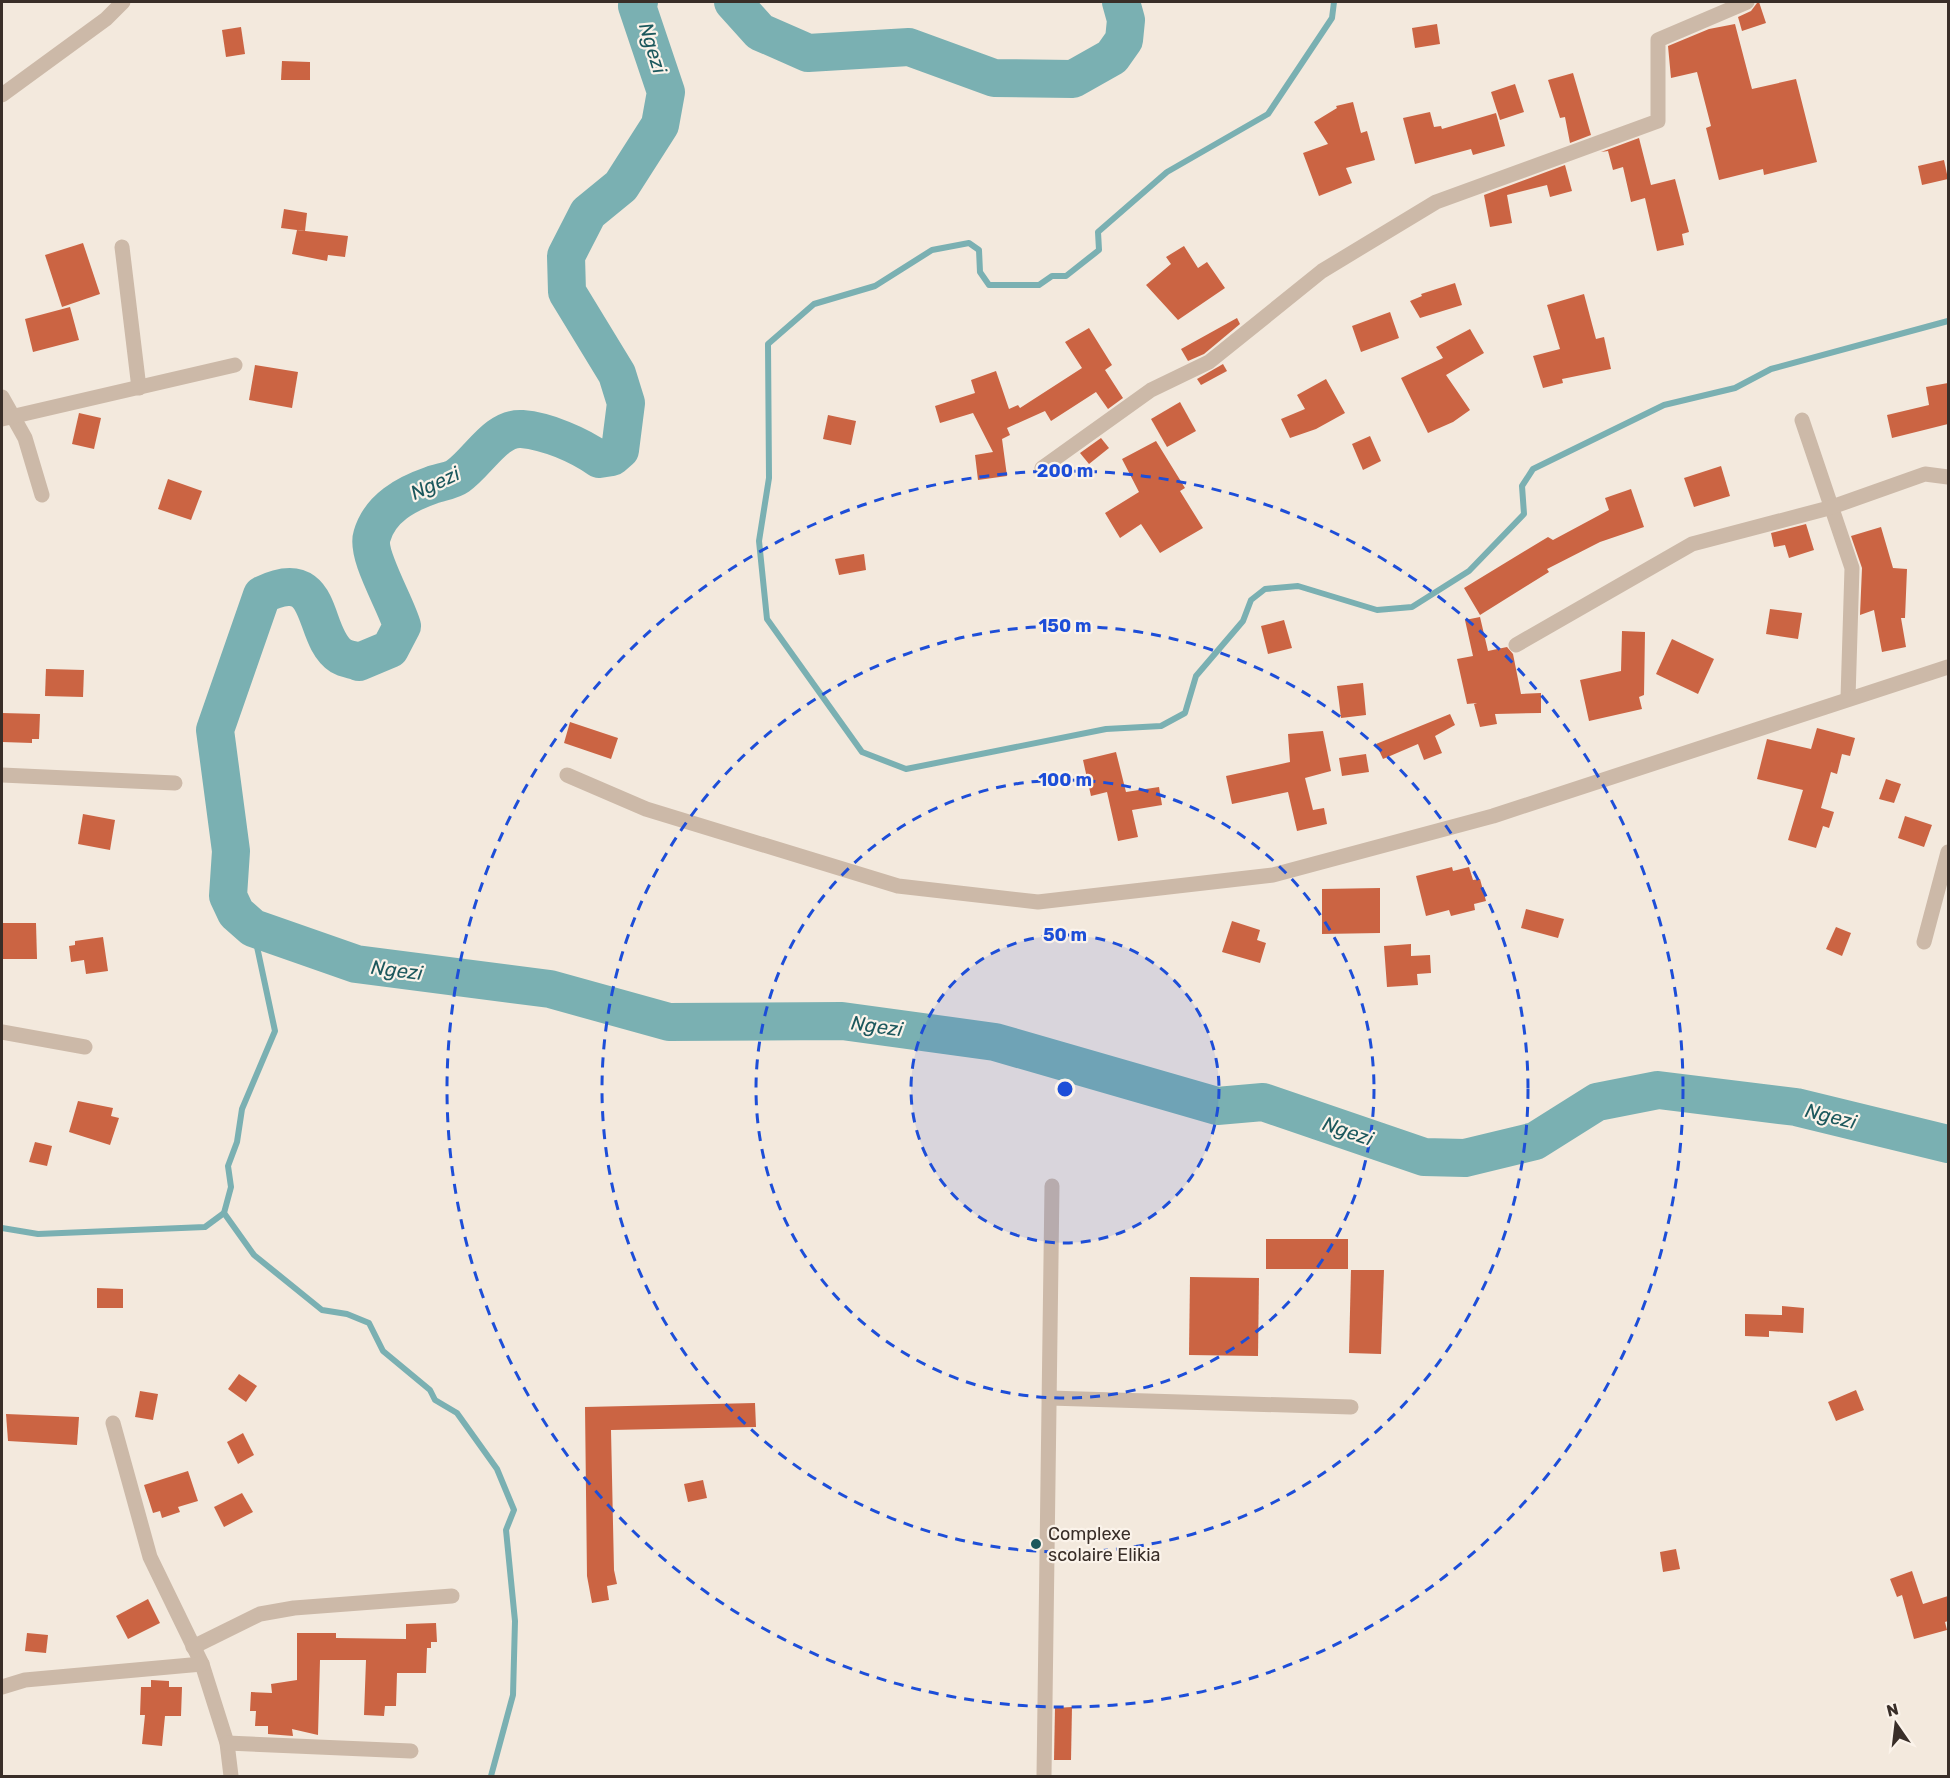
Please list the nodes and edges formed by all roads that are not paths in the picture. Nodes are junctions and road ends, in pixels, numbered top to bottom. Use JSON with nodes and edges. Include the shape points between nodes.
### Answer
{"nodes":[{"id":1,"x":123,"y":2,"type":"edge"},
{"id":2,"x":1747,"y":2,"type":"edge"},
{"id":3,"x":2,"y":95,"type":"edge"},
{"id":4,"x":122,"y":247,"type":"dead end"},
{"id":5,"x":235,"y":365,"type":"dead end"},
{"id":6,"x":139,"y":388,"type":"junction"},
{"id":7,"x":2,"y":397,"type":"edge"},
{"id":8,"x":6,"y":417,"type":"edge"},
{"id":9,"x":1802,"y":420,"type":"dead end"},
{"id":10,"x":1042,"y":468,"type":"dead end"},
{"id":11,"x":1948,"y":477,"type":"edge"},
{"id":12,"x":42,"y":495,"type":"dead end"},
{"id":13,"x":1829,"y":508,"type":"junction"},
{"id":14,"x":1516,"y":645,"type":"dead end"},
{"id":15,"x":1948,"y":666,"type":"edge"},
{"id":16,"x":1848,"y":698,"type":"junction"},
{"id":17,"x":2,"y":775,"type":"edge"},
{"id":18,"x":567,"y":775,"type":"dead end"},
{"id":19,"x":175,"y":783,"type":"dead end"},
{"id":20,"x":1948,"y":852,"type":"edge"},
{"id":21,"x":1924,"y":942,"type":"dead end"},
{"id":22,"x":2,"y":1032,"type":"edge"},
{"id":23,"x":85,"y":1047,"type":"dead end"},
{"id":24,"x":1052,"y":1186,"type":"dead end"},
{"id":25,"x":1049,"y":1398,"type":"junction"},
{"id":26,"x":1351,"y":1407,"type":"dead end"},
{"id":27,"x":113,"y":1423,"type":"dead end"},
{"id":28,"x":452,"y":1596,"type":"dead end"},
{"id":29,"x":193,"y":1647,"type":"junction"},
{"id":30,"x":202,"y":1664,"type":"junction"},
{"id":31,"x":2,"y":1687,"type":"edge"},
{"id":32,"x":227,"y":1743,"type":"junction"},
{"id":33,"x":411,"y":1751,"type":"dead end"},
{"id":34,"x":231,"y":1776,"type":"edge"},
{"id":35,"x":1044,"y":1776,"type":"edge"}],
"edges":[{"from":1,"to":3,"type":"street","via":[[106,19]]},
{"from":2,"to":10,"type":"street","via":[[1658,40],[1658,122],[1436,202],[1322,271],[1209,362],[1151,390]]},
{"from":4,"to":6,"type":"street"},
{"from":5,"to":6,"type":"street"},
{"from":6,"to":8,"type":"street"},
{"from":7,"to":8,"type":"street"},
{"from":8,"to":12,"type":"street","via":[[25,438]]},
{"from":9,"to":13,"type":"street"},
{"from":11,"to":13,"type":"street","via":[[1925,474]]},
{"from":13,"to":14,"type":"street","via":[[1692,544]]},
{"from":13,"to":16,"type":"street","via":[[1852,568]]},
{"from":15,"to":16,"type":"street"},
{"from":16,"to":18,"type":"street","via":[[1493,816],[1273,875],[1038,902],[898,886],[646,809]]},
{"from":17,"to":19,"type":"street"},
{"from":20,"to":21,"type":"street"},
{"from":22,"to":23,"type":"street"},
{"from":24,"to":25,"type":"street"},
{"from":25,"to":26,"type":"street"},
{"from":25,"to":35,"type":"street"},
{"from":27,"to":29,"type":"street","via":[[150,1557]]},
{"from":28,"to":29,"type":"street","via":[[260,1614]]},
{"from":29,"to":30,"type":"street"},
{"from":30,"to":31,"type":"street","via":[[25,1680]]},
{"from":30,"to":32,"type":"street"},
{"from":32,"to":33,"type":"street"},
{"from":32,"to":34,"type":"street"}]}
